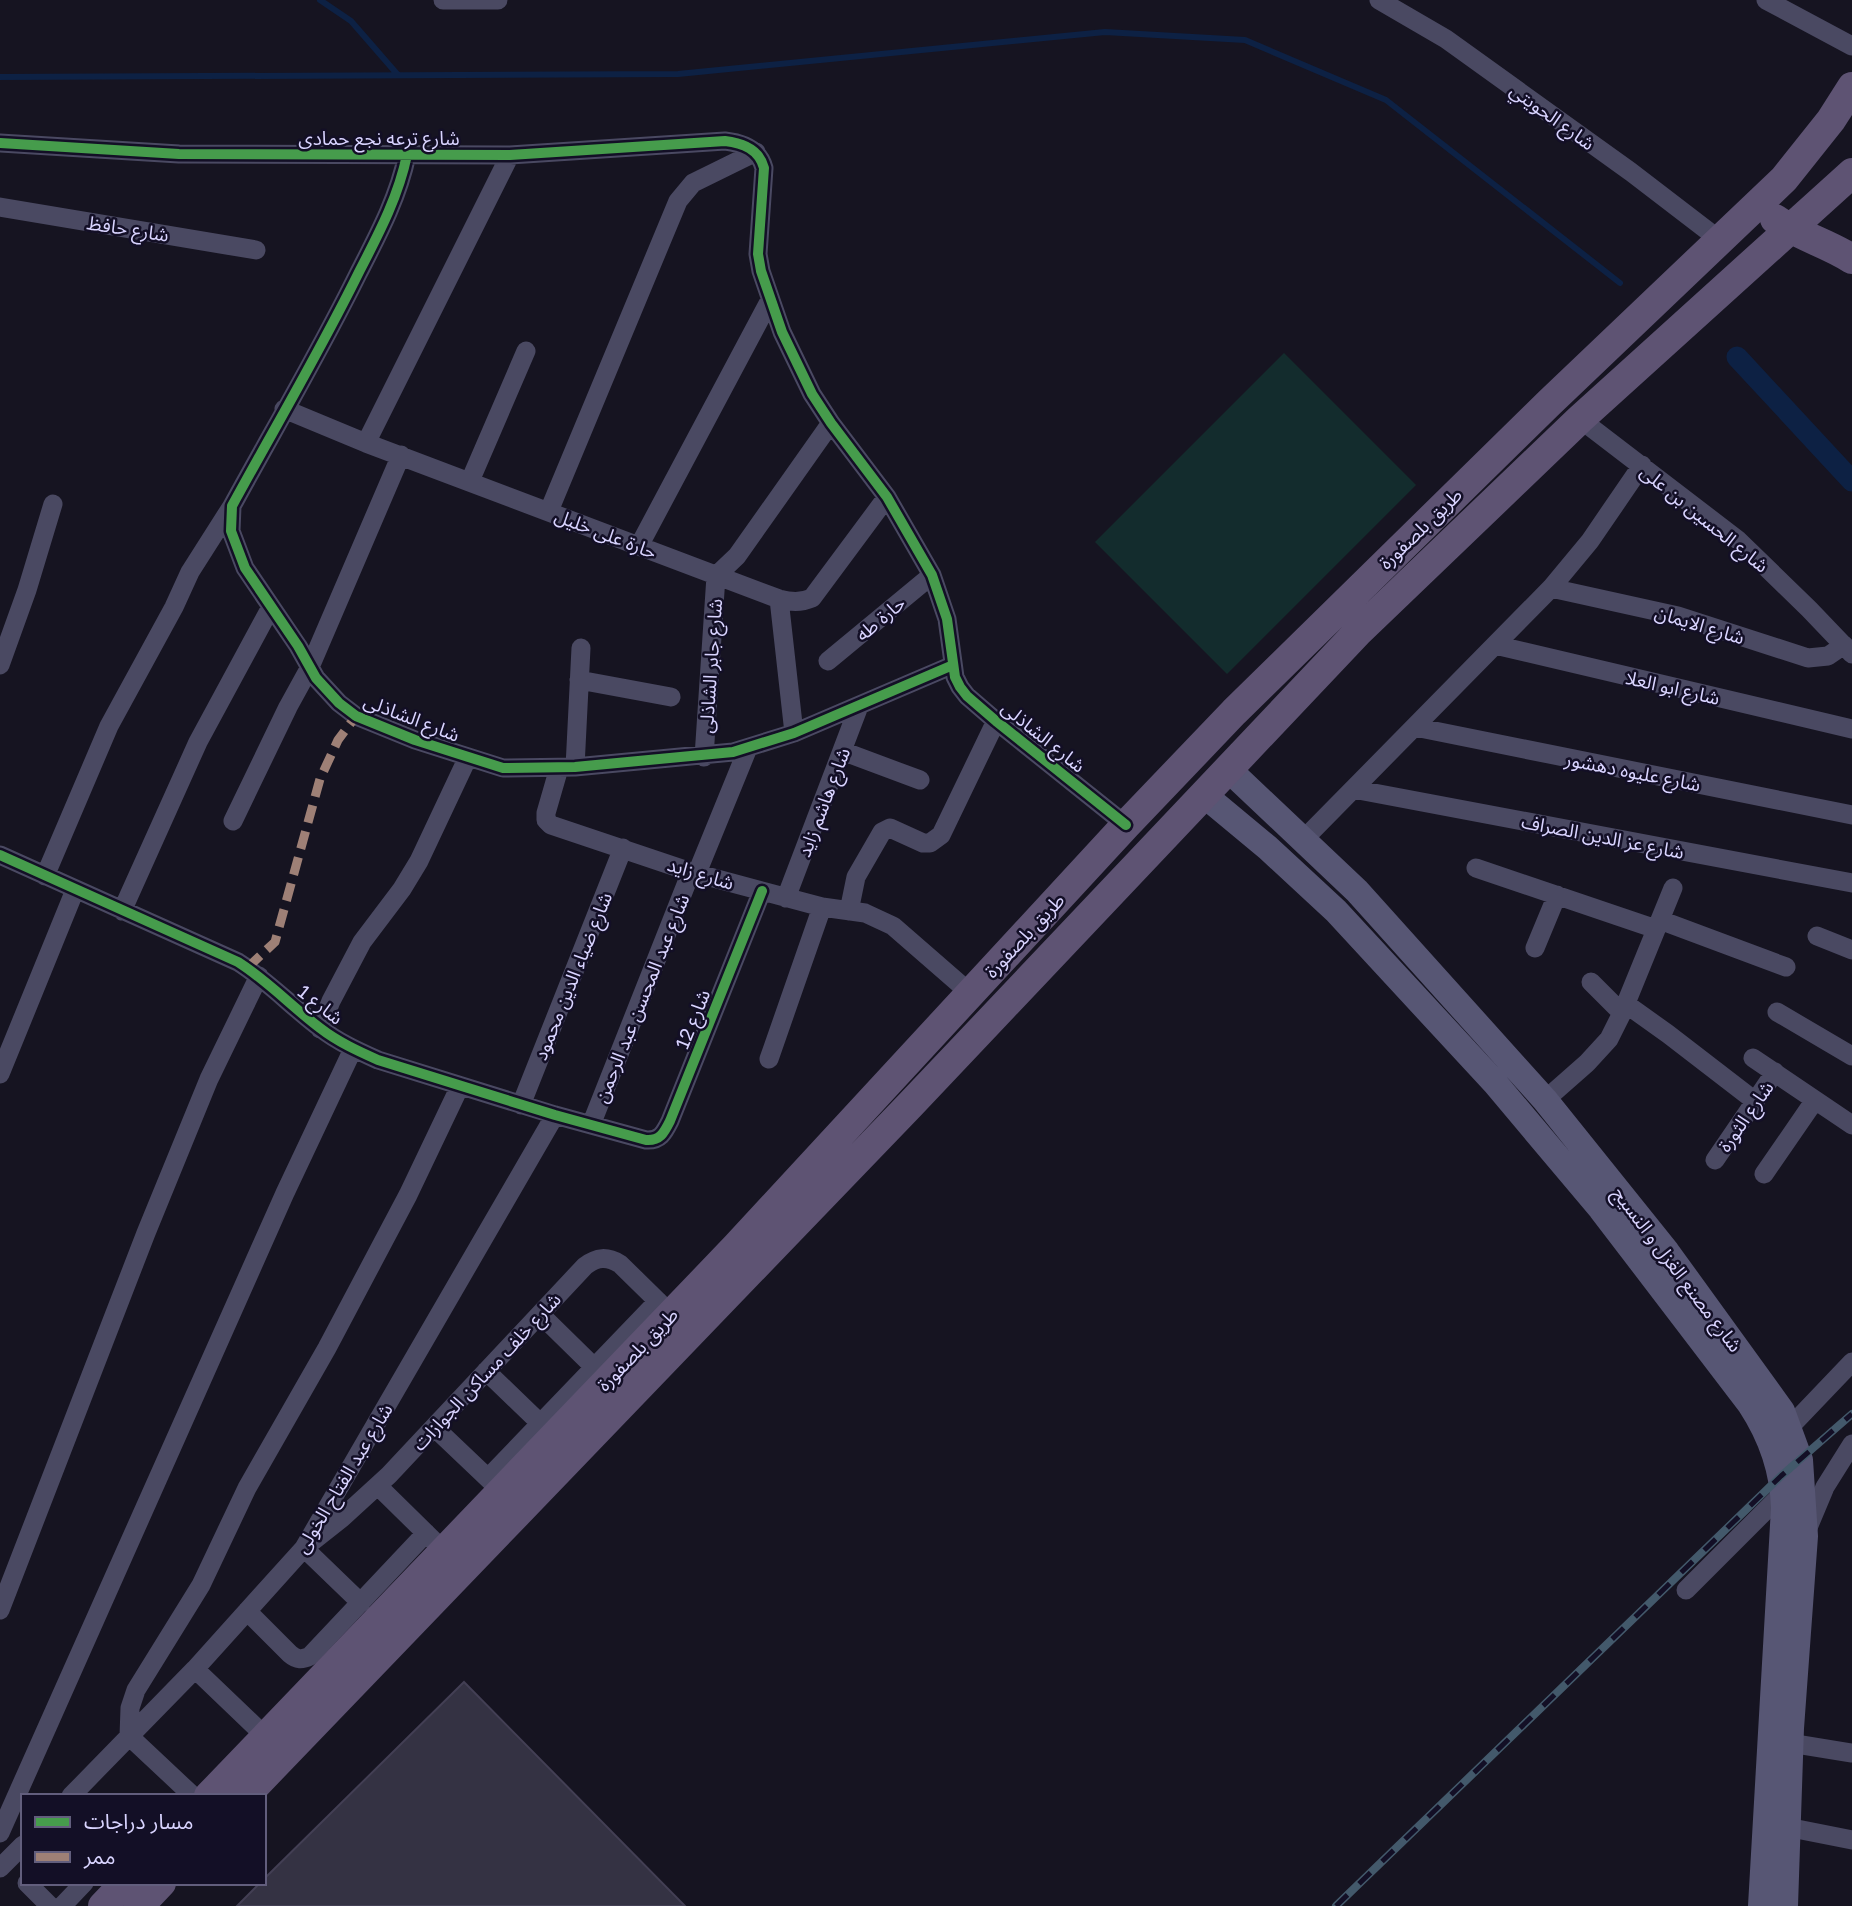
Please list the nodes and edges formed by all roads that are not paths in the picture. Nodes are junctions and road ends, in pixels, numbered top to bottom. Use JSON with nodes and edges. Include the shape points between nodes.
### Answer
{"nodes":[{"id":1,"x":443,"y":0,"type":"edge"},
{"id":2,"x":498,"y":0,"type":"edge"},
{"id":3,"x":1379,"y":0,"type":"edge"},
{"id":4,"x":1766,"y":0,"type":"edge"},
{"id":5,"x":1852,"y":47,"type":"edge"},
{"id":6,"x":1852,"y":87,"type":"edge"},
{"id":7,"x":0,"y":143,"type":"edge"},
{"id":8,"x":756,"y":152,"type":"junction"},
{"id":9,"x":407,"y":155,"type":"junction"},
{"id":10,"x":510,"y":155,"type":"junction"},
{"id":11,"x":1852,"y":173,"type":"edge"},
{"id":12,"x":1758,"y":205,"type":"junction"},
{"id":13,"x":0,"y":207,"type":"edge"},
{"id":14,"x":1790,"y":230,"type":"junction"},
{"id":15,"x":256,"y":250,"type":"dead end"},
{"id":16,"x":1711,"y":250,"type":"junction"},
{"id":17,"x":1852,"y":259,"type":"edge"},
{"id":18,"x":771,"y":300,"type":"junction"},
{"id":19,"x":526,"y":351,"type":"dead end"},
{"id":20,"x":284,"y":409,"type":"junction"},
{"id":21,"x":1580,"y":419,"type":"junction"},
{"id":22,"x":831,"y":423,"type":"junction"},
{"id":23,"x":366,"y":443,"type":"junction"},
{"id":24,"x":401,"y":455,"type":"junction"},
{"id":25,"x":1642,"y":465,"type":"junction"},
{"id":26,"x":470,"y":481,"type":"junction"},
{"id":27,"x":887,"y":497,"type":"junction"},
{"id":28,"x":53,"y":504,"type":"dead end"},
{"id":29,"x":232,"y":506,"type":"junction"},
{"id":30,"x":549,"y":512,"type":"junction"},
{"id":31,"x":639,"y":546,"type":"junction"},
{"id":32,"x":932,"y":575,"type":"junction"},
{"id":33,"x":716,"y":576,"type":"junction"},
{"id":34,"x":1551,"y":588,"type":"junction"},
{"id":35,"x":779,"y":599,"type":"junction"},
{"id":36,"x":271,"y":607,"type":"junction"},
{"id":37,"x":1495,"y":645,"type":"junction"},
{"id":38,"x":581,"y":648,"type":"dead end"},
{"id":39,"x":1848,"y":650,"type":"edge"},
{"id":40,"x":828,"y":661,"type":"dead end"},
{"id":41,"x":0,"y":665,"type":"edge"},
{"id":42,"x":953,"y":665,"type":"junction"},
{"id":43,"x":310,"y":667,"type":"junction"},
{"id":44,"x":579,"y":680,"type":"junction"},
{"id":45,"x":671,"y":697,"type":"dead end"},
{"id":46,"x":859,"y":706,"type":"junction"},
{"id":47,"x":996,"y":721,"type":"junction"},
{"id":48,"x":1415,"y":727,"type":"junction"},
{"id":49,"x":1852,"y":729,"type":"edge"},
{"id":50,"x":794,"y":733,"type":"junction"},
{"id":51,"x":748,"y":748,"type":"junction"},
{"id":52,"x":842,"y":751,"type":"junction"},
{"id":53,"x":468,"y":757,"type":"junction"},
{"id":54,"x":704,"y":757,"type":"junction"},
{"id":55,"x":567,"y":768,"type":"junction"},
{"id":56,"x":1227,"y":768,"type":"junction"},
{"id":57,"x":920,"y":780,"type":"dead end"},
{"id":58,"x":1353,"y":789,"type":"junction"},
{"id":59,"x":1203,"y":794,"type":"junction"},
{"id":60,"x":1852,"y":815,"type":"edge"},
{"id":61,"x":233,"y":821,"type":"dead end"},
{"id":62,"x":1126,"y":825,"type":"junction"},
{"id":63,"x":1304,"y":839,"type":"junction"},
{"id":64,"x":623,"y":848,"type":"junction"},
{"id":65,"x":0,"y":855,"type":"edge"},
{"id":66,"x":1476,"y":868,"type":"dead end"},
{"id":67,"x":694,"y":872,"type":"junction"},
{"id":68,"x":45,"y":876,"type":"junction"},
{"id":69,"x":1852,"y":883,"type":"edge"},
{"id":70,"x":1673,"y":888,"type":"dead end"},
{"id":71,"x":75,"y":890,"type":"junction"},
{"id":72,"x":762,"y":891,"type":"junction"},
{"id":73,"x":1357,"y":891,"type":"junction"},
{"id":74,"x":1557,"y":895,"type":"junction"},
{"id":75,"x":786,"y":898,"type":"junction"},
{"id":76,"x":822,"y":907,"type":"junction"},
{"id":77,"x":122,"y":911,"type":"junction"},
{"id":78,"x":849,"y":911,"type":"junction"},
{"id":79,"x":1336,"y":911,"type":"junction"},
{"id":80,"x":1658,"y":925,"type":"junction"},
{"id":81,"x":1818,"y":936,"type":"dead end"},
{"id":82,"x":1535,"y":948,"type":"dead end"},
{"id":83,"x":1852,"y":950,"type":"edge"},
{"id":84,"x":1786,"y":967,"type":"dead end"},
{"id":85,"x":258,"y":976,"type":"junction"},
{"id":86,"x":1591,"y":982,"type":"dead end"},
{"id":87,"x":970,"y":993,"type":"junction"},
{"id":88,"x":1459,"y":1004,"type":"junction"},
{"id":89,"x":1624,"y":1009,"type":"junction"},
{"id":90,"x":1777,"y":1012,"type":"dead end"},
{"id":91,"x":1440,"y":1022,"type":"junction"},
{"id":92,"x":320,"y":1029,"type":"junction"},
{"id":93,"x":353,"y":1049,"type":"junction"},
{"id":94,"x":1852,"y":1056,"type":"edge"},
{"id":95,"x":1753,"y":1058,"type":"dead end"},
{"id":96,"x":769,"y":1059,"type":"dead end"},
{"id":97,"x":1775,"y":1072,"type":"junction"},
{"id":98,"x":0,"y":1074,"type":"edge"},
{"id":99,"x":887,"y":1083,"type":"junction"},
{"id":100,"x":460,"y":1086,"type":"junction"},
{"id":101,"x":1545,"y":1100,"type":"junction"},
{"id":102,"x":1815,"y":1100,"type":"junction"},
{"id":103,"x":1755,"y":1101,"type":"junction"},
{"id":104,"x":911,"y":1104,"type":"junction"},
{"id":105,"x":521,"y":1105,"type":"junction"},
{"id":106,"x":555,"y":1115,"type":"junction"},
{"id":107,"x":591,"y":1125,"type":"junction"},
{"id":108,"x":1852,"y":1125,"type":"edge"},
{"id":109,"x":638,"y":1138,"type":"joint"},
{"id":110,"x":1715,"y":1160,"type":"dead end"},
{"id":111,"x":1764,"y":1174,"type":"dead end"},
{"id":112,"x":1611,"y":1200,"type":"junction"},
{"id":113,"x":664,"y":1307,"type":"junction"},
{"id":114,"x":540,"y":1314,"type":"junction"},
{"id":115,"x":1703,"y":1322,"type":"junction"},
{"id":116,"x":1852,"y":1362,"type":"edge"},
{"id":117,"x":594,"y":1367,"type":"junction"},
{"id":118,"x":486,"y":1371,"type":"junction"},
{"id":119,"x":540,"y":1423,"type":"junction"},
{"id":120,"x":434,"y":1427,"type":"junction"},
{"id":121,"x":1789,"y":1428,"type":"junction"},
{"id":122,"x":1852,"y":1444,"type":"edge"},
{"id":123,"x":494,"y":1485,"type":"junction"},
{"id":124,"x":378,"y":1486,"type":"junction"},
{"id":125,"x":1784,"y":1492,"type":"junction"},
{"id":126,"x":1805,"y":1536,"type":"junction"},
{"id":127,"x":435,"y":1542,"type":"junction"},
{"id":128,"x":304,"y":1548,"type":"junction"},
{"id":129,"x":1686,"y":1590,"type":"dead end"},
{"id":130,"x":361,"y":1602,"type":"junction"},
{"id":131,"x":0,"y":1610,"type":"edge"},
{"id":132,"x":247,"y":1611,"type":"junction"},
{"id":133,"x":195,"y":1669,"type":"junction"},
{"id":134,"x":130,"y":1736,"type":"junction"},
{"id":135,"x":266,"y":1737,"type":"junction"},
{"id":136,"x":1781,"y":1742,"type":"junction"},
{"id":137,"x":1852,"y":1753,"type":"edge"},
{"id":138,"x":73,"y":1794,"type":"edge"},
{"id":139,"x":191,"y":1794,"type":"edge"},
{"id":140,"x":211,"y":1794,"type":"edge"},
{"id":141,"x":247,"y":1794,"type":"edge"},
{"id":142,"x":1777,"y":1825,"type":"junction"},
{"id":143,"x":0,"y":1833,"type":"edge"},
{"id":144,"x":1852,"y":1840,"type":"edge"},
{"id":145,"x":21,"y":1846,"type":"edge"},
{"id":146,"x":2,"y":1863,"type":"edge"},
{"id":147,"x":21,"y":1877,"type":"edge"},
{"id":148,"x":29,"y":1885,"type":"edge"},
{"id":149,"x":82,"y":1885,"type":"edge"},
{"id":150,"x":123,"y":1885,"type":"edge"},
{"id":151,"x":159,"y":1885,"type":"edge"},
{"id":152,"x":50,"y":1906,"type":"edge"},
{"id":153,"x":62,"y":1906,"type":"edge"},
{"id":154,"x":103,"y":1906,"type":"edge"},
{"id":155,"x":139,"y":1906,"type":"edge"},
{"id":156,"x":1761,"y":1906,"type":"edge"},
{"id":157,"x":1785,"y":1906,"type":"edge"}],
"edges":[{"from":1,"to":2,"type":"street"},
{"from":3,"to":16,"type":"street","name":"شارع الحويتي","via":[[1446,39],[1631,172]]},
{"from":4,"to":5,"type":"street"},
{"from":6,"to":12,"type":"main road","name":"طريق بلصفورة","via":[[1808,150]]},
{"from":7,"to":9,"type":"street","name":"شارع ترعه نجع حمادى","via":[[179,154]]},
{"from":8,"to":10,"type":"street","name":"شارع ترعه نجع حمادى","via":[[725,141]]},
{"from":8,"to":18,"type":"street","name":"شارع الشاذلى","via":[[764,168],[758,254]]},
{"from":8,"to":30,"type":"street","via":[[693,183],[678,201]]},
{"from":9,"to":10,"type":"street","name":"شارع ترعه نجع حمادى"},
{"from":9,"to":20,"type":"street","via":[[391,208]]},
{"from":10,"to":23,"type":"street"},
{"from":11,"to":14,"type":"main road","name":"طريق بلصفورة"},
{"from":12,"to":14,"type":"main road"},
{"from":12,"to":16,"type":"main road","name":"طريق بلصفورة"},
{"from":13,"to":15,"type":"street","name":"شارع حافظ"},
{"from":14,"to":17,"type":"main road"},
{"from":14,"to":21,"type":"main road","name":"طريق بلصفورة"},
{"from":16,"to":62,"type":"main road","name":"طريق بلصفورة","via":[[1344,602]]},
{"from":18,"to":22,"type":"street","name":"شارع الشاذلى","via":[[796,364]]},
{"from":18,"to":31,"type":"street"},
{"from":19,"to":26,"type":"street"},
{"from":20,"to":23,"type":"street","name":"حارة على خليل"},
{"from":20,"to":29,"type":"street"},
{"from":21,"to":25,"type":"street","name":"شارع الحسين بن على"},
{"from":21,"to":56,"type":"main road","name":"طريق بلصفورة","via":[[1358,632]]},
{"from":22,"to":27,"type":"street","name":"شارع الشاذلى"},
{"from":22,"to":33,"type":"street","via":[[737,556]]},
{"from":23,"to":24,"type":"street","name":"حارة على خليل"},
{"from":24,"to":26,"type":"street","name":"حارة على خليل"},
{"from":24,"to":43,"type":"street"},
{"from":25,"to":34,"type":"street"},
{"from":25,"to":39,"type":"street","name":"شارع الحسين بن على","via":[[1738,540]]},
{"from":26,"to":30,"type":"street","name":"حارة على خليل"},
{"from":27,"to":32,"type":"street","name":"شارع الشاذلى"},
{"from":27,"to":35,"type":"street","name":"حارة على خليل","via":[[812,597],[803,602]]},
{"from":28,"to":41,"type":"street"},
{"from":29,"to":36,"type":"street","name":"شارع الشاذلى","via":[[235,547]]},
{"from":29,"to":68,"type":"street","via":[[190,572],[109,726]]},
{"from":30,"to":31,"type":"street","name":"حارة على خليل"},
{"from":31,"to":33,"type":"street","name":"حارة على خليل"},
{"from":32,"to":40,"type":"street","name":"حارة طه"},
{"from":32,"to":42,"type":"street","name":"شارع الشاذلى","via":[[947,619]]},
{"from":33,"to":35,"type":"street","name":"حارة على خليل"},
{"from":33,"to":54,"type":"street","name":"شارع جابر الشاذلى"},
{"from":34,"to":37,"type":"street"},
{"from":34,"to":39,"type":"street","name":"شارع الايمان","via":[[1678,616],[1808,658]]},
{"from":35,"to":50,"type":"street"},
{"from":36,"to":43,"type":"street","name":"شارع الشاذلى"},
{"from":36,"to":77,"type":"street","via":[[198,742]]},
{"from":37,"to":48,"type":"street"},
{"from":37,"to":49,"type":"street","name":"شارع ابو العلا"},
{"from":38,"to":44,"type":"street"},
{"from":42,"to":46,"type":"street","name":"شارع الشاذلى"},
{"from":42,"to":47,"type":"street","name":"شارع الشاذلى","via":[[960,687]]},
{"from":43,"to":53,"type":"street","name":"شارع الشاذلى","via":[[324,688],[356,716]]},
{"from":43,"to":61,"type":"street"},
{"from":44,"to":45,"type":"street"},
{"from":44,"to":55,"type":"street"},
{"from":46,"to":50,"type":"street","name":"شارع الشاذلى"},
{"from":46,"to":52,"type":"street","name":"شارع هاشم زايد"},
{"from":47,"to":62,"type":"street","name":"شارع الشاذلى"},
{"from":47,"to":78,"type":"street","via":[[941,835],[930,843],[890,828],[882,832],[856,877]]},
{"from":48,"to":58,"type":"street"},
{"from":48,"to":60,"type":"street","name":"شارع عليوه دهشور"},
{"from":50,"to":51,"type":"street","name":"شارع الشاذلى"},
{"from":51,"to":54,"type":"street","name":"شارع الشاذلى"},
{"from":51,"to":67,"type":"street","name":"شارع عبد المحسن عبد الرحمن"},
{"from":52,"to":57,"type":"street"},
{"from":52,"to":75,"type":"street","name":"شارع هاشم زايد"},
{"from":53,"to":55,"type":"street","name":"شارع الشاذلى","via":[[503,768]]},
{"from":53,"to":92,"type":"street","via":[[419,861],[362,942]]},
{"from":54,"to":55,"type":"street","name":"شارع الشاذلى"},
{"from":55,"to":64,"type":"street","name":"شارع زايد","via":[[546,820]]},
{"from":56,"to":59,"type":"main road","name":"طريق بلصفورة"},
{"from":56,"to":63,"type":"main road","name":"شارع مصنع الغزل و النسيج"},
{"from":58,"to":63,"type":"street"},
{"from":58,"to":69,"type":"street","name":"شارع عز الدين الصراف"},
{"from":59,"to":79,"type":"main road","name":"شارع مصنع الغزل و النسيج"},
{"from":59,"to":104,"type":"main road","name":"طريق بلصفورة"},
{"from":62,"to":87,"type":"main road","name":"طريق بلصفورة"},
{"from":63,"to":73,"type":"main road","name":"شارع مصنع الغزل و النسيج"},
{"from":64,"to":67,"type":"street","name":"شارع زايد"},
{"from":64,"to":105,"type":"street","name":"شارع ضياء الدين محمود"},
{"from":65,"to":68,"type":"street","name":"شارع 1"},
{"from":66,"to":74,"type":"street"},
{"from":67,"to":72,"type":"street","name":"شارع زايد"},
{"from":67,"to":107,"type":"street","name":"شارع عبد المحسن عبد الرحمن"},
{"from":68,"to":71,"type":"street","name":"شارع 1"},
{"from":70,"to":80,"type":"street"},
{"from":71,"to":77,"type":"street","name":"شارع 1"},
{"from":71,"to":98,"type":"street"},
{"from":72,"to":75,"type":"street","name":"شارع زايد"},
{"from":72,"to":109,"type":"street","name":"شارع 12","via":[[666,1129],[654,1140]]},
{"from":73,"to":79,"type":"main road"},
{"from":73,"to":88,"type":"main road","name":"شارع مصنع الغزل و النسيج"},
{"from":74,"to":80,"type":"street"},
{"from":74,"to":82,"type":"street"},
{"from":75,"to":76,"type":"street","name":"شارع زايد"},
{"from":76,"to":78,"type":"street","name":"شارع زايد"},
{"from":76,"to":96,"type":"street"},
{"from":77,"to":85,"type":"street","name":"شارع 1","via":[[238,962]]},
{"from":78,"to":87,"type":"street","name":"شارع زايد","via":[[893,926]]},
{"from":79,"to":91,"type":"main road","name":"شارع مصنع الغزل و النسيج"},
{"from":80,"to":84,"type":"street"},
{"from":80,"to":89,"type":"street"},
{"from":81,"to":83,"type":"street"},
{"from":85,"to":92,"type":"street","name":"شارع 1"},
{"from":85,"to":131,"type":"street","via":[[188,1130]]},
{"from":86,"to":89,"type":"street"},
{"from":87,"to":99,"type":"main road","name":"طريق بلصفورة"},
{"from":88,"to":91,"type":"main road"},
{"from":88,"to":101,"type":"main road","name":"شارع مصنع الغزل و النسيج"},
{"from":89,"to":101,"type":"street","via":[[1599,1052]]},
{"from":89,"to":103,"type":"street","via":[[1679,1042]]},
{"from":90,"to":94,"type":"street"},
{"from":91,"to":112,"type":"main road","name":"شارع مصنع الغزل و النسيج","via":[[1549,1146]]},
{"from":92,"to":93,"type":"street","name":"شارع 1"},
{"from":93,"to":100,"type":"street","name":"شارع 1","via":[[405,1071]]},
{"from":93,"to":143,"type":"street"},
{"from":95,"to":97,"type":"street"},
{"from":97,"to":102,"type":"street"},
{"from":97,"to":103,"type":"street","name":"شارع الثورة"},
{"from":99,"to":104,"type":"main road"},
{"from":99,"to":113,"type":"main road","name":"طريق بلصفورة","via":[[736,1247]]},
{"from":100,"to":105,"type":"street","name":"شارع 1"},
{"from":100,"to":134,"type":"street","via":[[408,1195],[247,1488],[201,1585],[136,1690],[130,1708]]},
{"from":101,"to":112,"type":"main road","name":"شارع مصنع الغزل و النسيج"},
{"from":102,"to":108,"type":"street"},
{"from":102,"to":111,"type":"street"},
{"from":103,"to":110,"type":"street","name":"شارع الثورة"},
{"from":104,"to":141,"type":"main road","name":"طريق بلصفورة"},
{"from":105,"to":106,"type":"street","name":"شارع 1"},
{"from":106,"to":107,"type":"street","name":"شارع 1"},
{"from":106,"to":128,"type":"street","name":"شارع عبد الفتاح الخولى"},
{"from":107,"to":109,"type":"street","name":"شارع 1"},
{"from":112,"to":115,"type":"main road","name":"شارع مصنع الغزل و النسيج"},
{"from":113,"to":114,"type":"street","name":"شارع خلف مساكن الجوازات","via":[[620,1264],[602,1258],[585,1266]]},
{"from":113,"to":117,"type":"street"},
{"from":113,"to":123,"type":"main road","name":"طريق بلصفورة"},
{"from":114,"to":117,"type":"street"},
{"from":114,"to":118,"type":"street","name":"شارع خلف مساكن الجوازات"},
{"from":115,"to":121,"type":"main road","name":"شارع مصنع الغزل و النسيج","via":[[1772,1396]]},
{"from":115,"to":125,"type":"main road","name":"شارع مصنع الغزل و النسيج","via":[[1764,1426]]},
{"from":116,"to":121,"type":"street"},
{"from":117,"to":119,"type":"street"},
{"from":118,"to":119,"type":"street"},
{"from":118,"to":120,"type":"street","name":"شارع خلف مساكن الجوازات"},
{"from":119,"to":123,"type":"street"},
{"from":120,"to":123,"type":"street"},
{"from":120,"to":124,"type":"street","name":"شارع خلف مساكن الجوازات"},
{"from":121,"to":126,"type":"main road","name":"شارع مصنع الغزل و النسيج","via":[[1800,1460]]},
{"from":122,"to":126,"type":"street","via":[[1825,1488]]},
{"from":123,"to":127,"type":"main road","name":"طريق بلصفورة"},
{"from":124,"to":127,"type":"street"},
{"from":124,"to":128,"type":"street","name":"شارع خلف مساكن الجوازات"},
{"from":125,"to":129,"type":"street"},
{"from":125,"to":136,"type":"main road","name":"شارع مصنع الغزل و النسيج"},
{"from":126,"to":136,"type":"main road","name":"شارع مصنع الغزل و النسيج"},
{"from":127,"to":130,"type":"street"},
{"from":127,"to":135,"type":"main road","name":"طريق بلصفورة"},
{"from":128,"to":130,"type":"street"},
{"from":128,"to":132,"type":"street","name":"شارع عبد الفتاح الخولى"},
{"from":130,"to":132,"type":"street","via":[[303,1659],[290,1654]]},
{"from":132,"to":133,"type":"street","name":"شارع عبد الفتاح الخولى"},
{"from":133,"to":134,"type":"street","name":"شارع عبد الفتاح الخولى"},
{"from":133,"to":135,"type":"street"},
{"from":134,"to":138,"type":"street","name":"شارع عبد الفتاح الخولى"},
{"from":134,"to":139,"type":"street"},
{"from":135,"to":140,"type":"main road","name":"طريق بلصفورة"},
{"from":136,"to":137,"type":"street"},
{"from":136,"to":142,"type":"main road","name":"شارع مصنع الغزل و النسيج"},
{"from":142,"to":144,"type":"street"},
{"from":142,"to":156,"type":"main road","name":"شارع مصنع الغزل و النسيج"},
{"from":142,"to":157,"type":"main road","name":"شارع مصنع الغزل و النسيج"},
{"from":145,"to":146,"type":"street"},
{"from":146,"to":147,"type":"street"},
{"from":148,"to":152,"type":"street"},
{"from":149,"to":153,"type":"street"},
{"from":150,"to":154,"type":"main road"},
{"from":151,"to":155,"type":"main road"}]}
